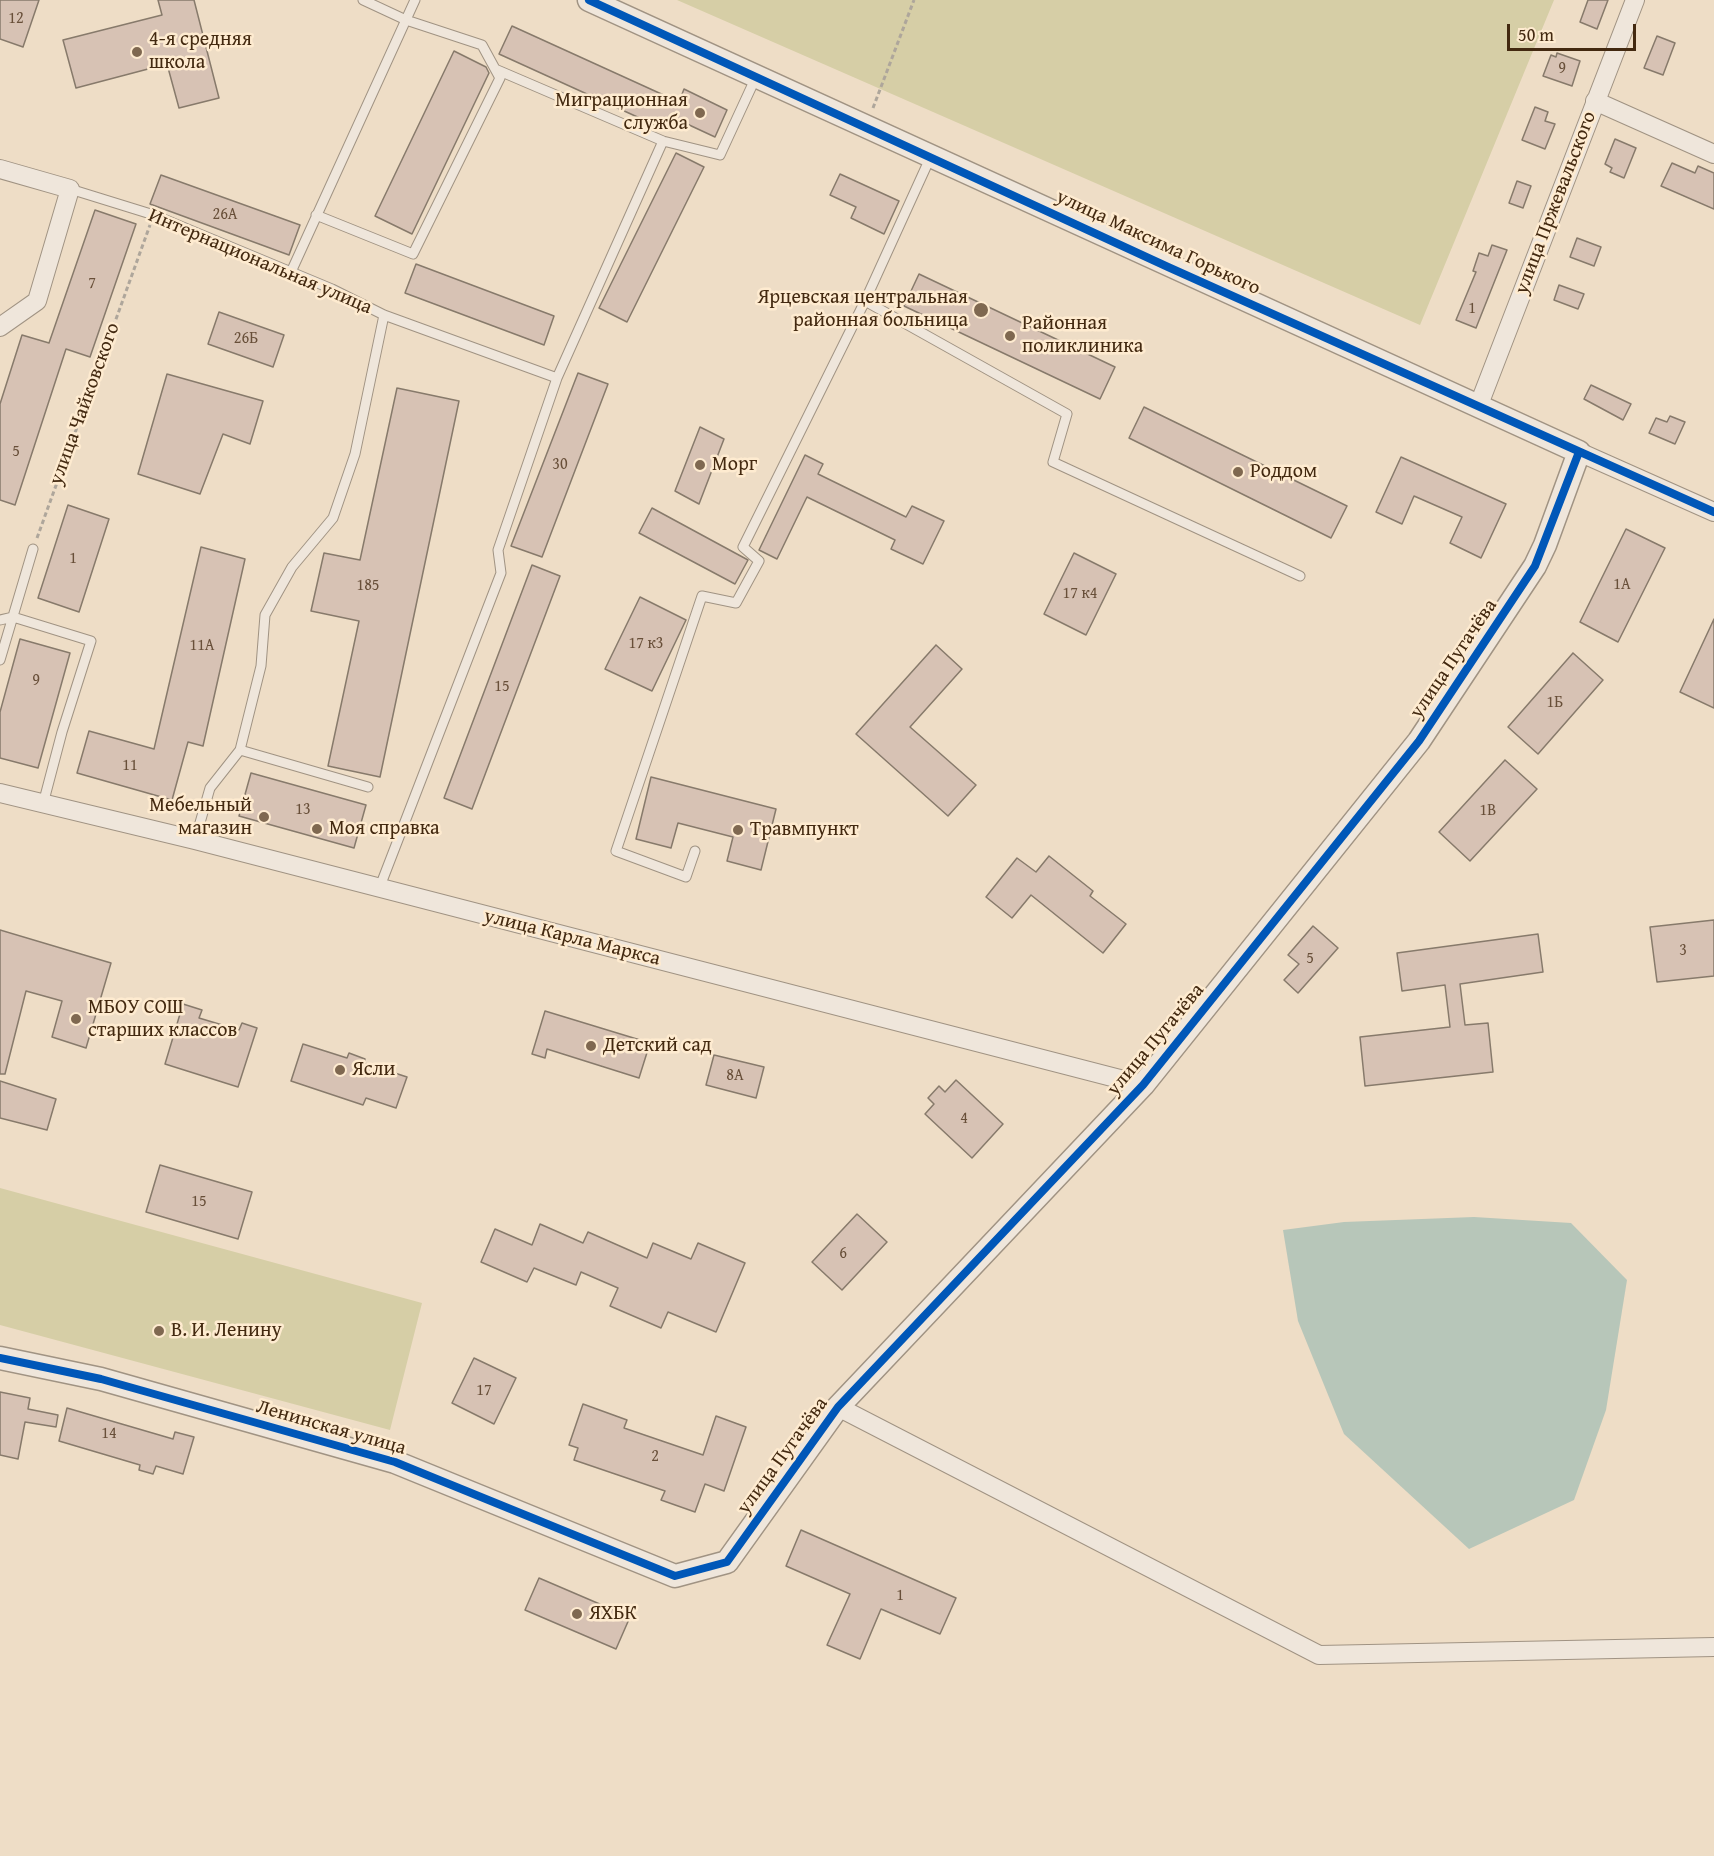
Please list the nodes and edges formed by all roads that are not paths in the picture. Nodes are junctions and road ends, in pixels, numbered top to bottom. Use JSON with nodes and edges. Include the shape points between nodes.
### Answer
{"nodes":[{"id":1,"x":363,"y":0,"type":"edge"},
{"id":2,"x":415,"y":0,"type":"edge"},
{"id":3,"x":589,"y":0,"type":"edge"},
{"id":4,"x":1635,"y":0,"type":"edge"},
{"id":5,"x":406,"y":20,"type":"junction"},
{"id":6,"x":495,"y":69,"type":"junction"},
{"id":7,"x":756,"y":76,"type":"junction"},
{"id":8,"x":1595,"y":101,"type":"junction"},
{"id":9,"x":663,"y":141,"type":"junction"},
{"id":10,"x":1714,"y":154,"type":"edge"},
{"id":11,"x":931,"y":156,"type":"junction"},
{"id":12,"x":0,"y":169,"type":"edge"},
{"id":13,"x":70,"y":189,"type":"junction"},
{"id":14,"x":316,"y":214,"type":"junction"},
{"id":15,"x":291,"y":272,"type":"junction"},
{"id":16,"x":865,"y":301,"type":"junction"},
{"id":17,"x":384,"y":315,"type":"junction"},
{"id":18,"x":0,"y":327,"type":"edge"},
{"id":19,"x":557,"y":378,"type":"junction"},
{"id":20,"x":1478,"y":407,"type":"junction"},
{"id":21,"x":1579,"y":452,"type":"junction"},
{"id":22,"x":1714,"y":512,"type":"edge"},
{"id":23,"x":33,"y":549,"type":"road end"},
{"id":24,"x":1300,"y":576,"type":"dead end"},
{"id":25,"x":13,"y":617,"type":"junction"},
{"id":26,"x":0,"y":620,"type":"edge"},
{"id":27,"x":0,"y":660,"type":"edge"},
{"id":28,"x":240,"y":750,"type":"junction"},
{"id":29,"x":368,"y":787,"type":"dead end"},
{"id":30,"x":0,"y":793,"type":"edge"},
{"id":31,"x":43,"y":804,"type":"junction"},
{"id":32,"x":195,"y":840,"type":"junction"},
{"id":33,"x":695,"y":851,"type":"dead end"},
{"id":34,"x":379,"y":889,"type":"junction"},
{"id":35,"x":1143,"y":1085,"type":"junction"},
{"id":36,"x":0,"y":1358,"type":"edge"},
{"id":37,"x":838,"y":1407,"type":"junction"},
{"id":38,"x":675,"y":1576,"type":"joint"},
{"id":39,"x":1714,"y":1647,"type":"edge"}],
"edges":[{"from":1,"to":5,"type":"lane"},
{"from":2,"to":5,"type":"lane"},
{"from":3,"to":7,"type":"street","name":"улица Максима Горького"},
{"from":4,"to":8,"type":"street","name":"улица Пржевальского"},
{"from":5,"to":6,"type":"lane","via":[[482,45]]},
{"from":5,"to":14,"type":"lane"},
{"from":6,"to":9,"type":"lane"},
{"from":6,"to":14,"type":"lane","via":[[500,78],[413,254]]},
{"from":7,"to":9,"type":"lane","via":[[720,155]]},
{"from":7,"to":11,"type":"street","name":"улица Максима Горького"},
{"from":8,"to":10,"type":"street"},
{"from":8,"to":20,"type":"street","name":"улица Пржевальского"},
{"from":9,"to":19,"type":"lane"},
{"from":11,"to":16,"type":"lane"},
{"from":11,"to":20,"type":"street","name":"улица Максима Горького"},
{"from":12,"to":13,"type":"street"},
{"from":13,"to":15,"type":"lane","name":"Интернациональная улица","via":[[154,215]]},
{"from":13,"to":18,"type":"street","via":[[37,301]]},
{"from":14,"to":15,"type":"lane"},
{"from":15,"to":17,"type":"lane","name":"Интернациональная улица"},
{"from":16,"to":24,"type":"lane","via":[[1067,414],[1053,462]]},
{"from":16,"to":33,"type":"lane","via":[[743,547],[759,561],[736,603],[702,596],[616,851],[686,877]]},
{"from":17,"to":19,"type":"lane"},
{"from":17,"to":28,"type":"lane","name":"Интернациональная улица","via":[[355,454],[333,518],[292,567],[266,615],[261,666]]},
{"from":19,"to":34,"type":"lane","via":[[498,550],[501,573]]},
{"from":20,"to":21,"type":"street","name":"улица Максима Горького"},
{"from":21,"to":22,"type":"street","name":"улица Максима Горького"},
{"from":21,"to":35,"type":"street","name":"улица Пугачёва","via":[[1535,566],[1419,741]]},
{"from":23,"to":25,"type":"lane"},
{"from":25,"to":26,"type":"lane"},
{"from":25,"to":27,"type":"lane"},
{"from":25,"to":31,"type":"lane","via":[[91,641]]},
{"from":28,"to":29,"type":"lane"},
{"from":28,"to":32,"type":"lane","name":"Интернациональная улица","via":[[210,788]]},
{"from":30,"to":31,"type":"street","name":"улица Карла Маркса"},
{"from":31,"to":32,"type":"street","name":"улица Карла Маркса"},
{"from":32,"to":34,"type":"street","name":"улица Карла Маркса"},
{"from":34,"to":35,"type":"street","name":"улица Карла Маркса"},
{"from":35,"to":37,"type":"street","name":"улица Пугачёва"},
{"from":36,"to":38,"type":"street","name":"Ленинская улица","via":[[101,1378],[395,1462]]},
{"from":37,"to":38,"type":"street","name":"улица Пугачёва","via":[[727,1562]]},
{"from":37,"to":39,"type":"street","via":[[1320,1655]]}]}
